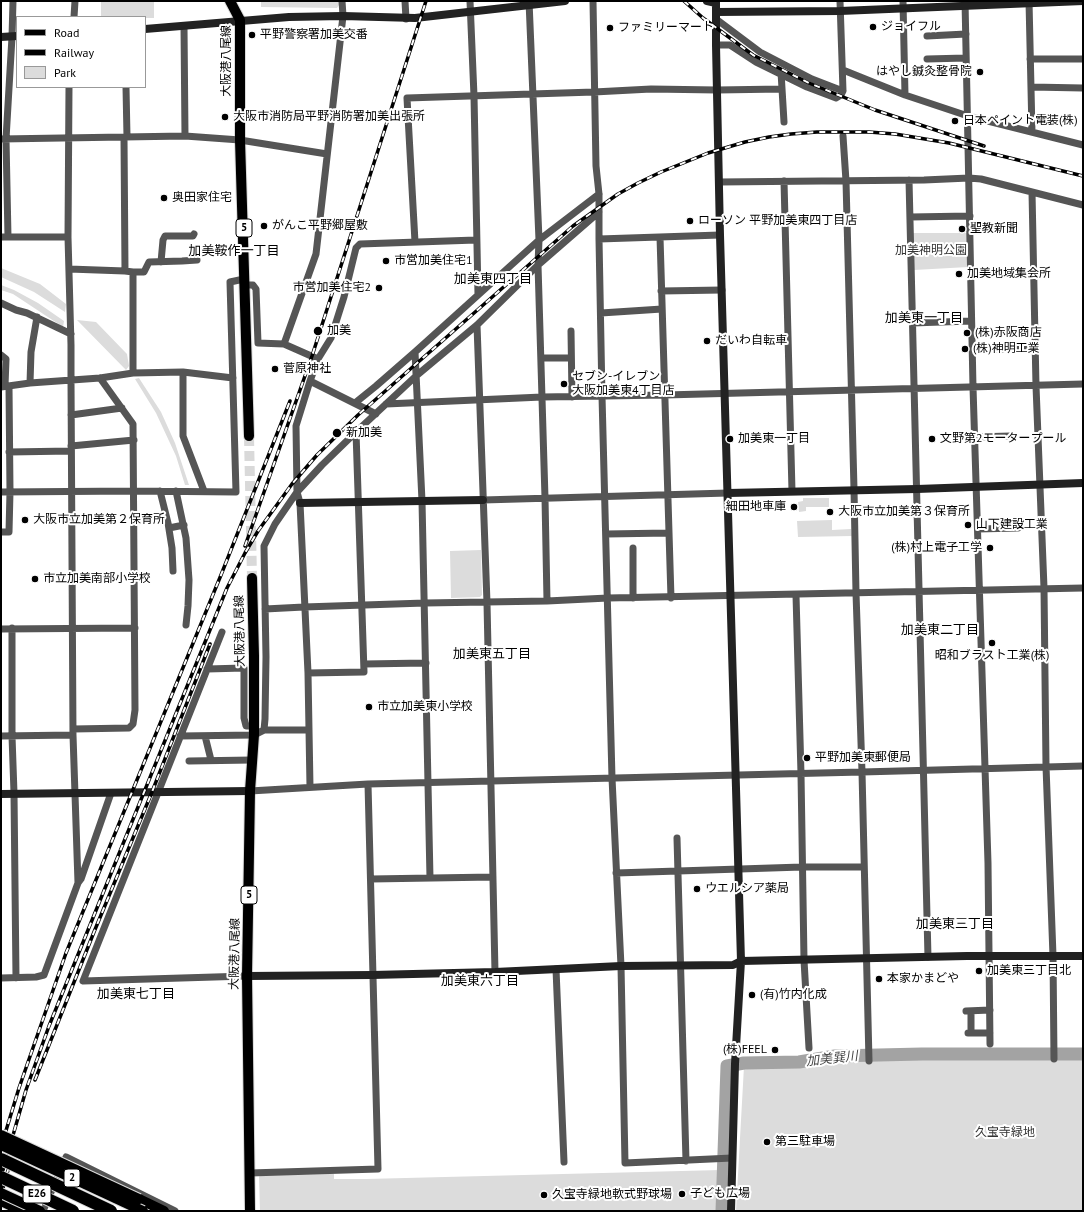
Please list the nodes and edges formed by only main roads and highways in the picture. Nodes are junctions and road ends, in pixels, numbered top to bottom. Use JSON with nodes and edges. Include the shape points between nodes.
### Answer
{"nodes":[{"id":1,"x":230,"y":1,"type":"edge"},
{"id":2,"x":249,"y":436,"type":"tunnel mouth"},
{"id":3,"x":252,"y":578,"type":"tunnel mouth"},
{"id":4,"x":1,"y":1136,"type":"edge"},
{"id":5,"x":1,"y":1145,"type":"edge"},
{"id":6,"x":1,"y":1159,"type":"edge"},
{"id":7,"x":1,"y":1177,"type":"edge"},
{"id":8,"x":1,"y":1193,"type":"edge"},
{"id":9,"x":1,"y":1201,"type":"edge"},
{"id":10,"x":22,"y":1211,"type":"edge"},
{"id":11,"x":40,"y":1211,"type":"edge"},
{"id":12,"x":73,"y":1211,"type":"edge"},
{"id":13,"x":111,"y":1211,"type":"edge"},
{"id":14,"x":143,"y":1211,"type":"edge"},
{"id":15,"x":164,"y":1211,"type":"edge"},
{"id":16,"x":250,"y":1211,"type":"edge"}],
"edges":[{"from":1,"to":2,"type":"main road","name":"大阪港八尾線","number":"5","via":[[240,20],[240,140]]},
{"from":3,"to":16,"type":"main road","name":"大阪港八尾線","number":"5","via":[[254,731],[250,791],[247,976]]},
{"from":4,"to":15,"type":"main road","number":"2","bridge":true},
{"from":5,"to":14,"type":"main road","number":"2","bridge":true},
{"from":6,"to":13,"type":"highway","number":"E26","bridge":true},
{"from":7,"to":12,"type":"highway","number":"E26","bridge":true},
{"from":8,"to":11,"type":"main road","bridge":true},
{"from":9,"to":10,"type":"main road"}]}
